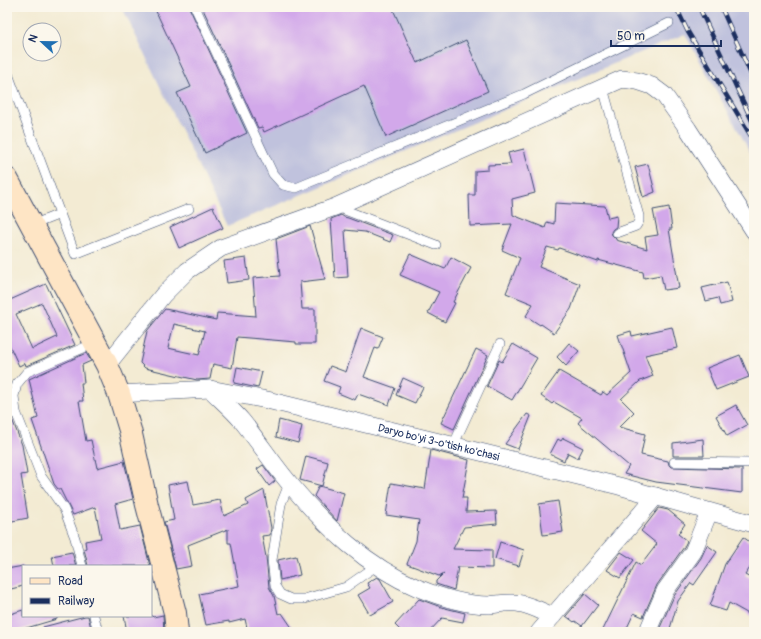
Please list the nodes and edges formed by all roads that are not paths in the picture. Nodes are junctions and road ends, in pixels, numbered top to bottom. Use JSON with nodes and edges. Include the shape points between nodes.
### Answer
{"nodes":[{"id":1,"x":195,"y":7,"type":"edge"},
{"id":2,"x":669,"y":23,"type":"dead end"},
{"id":3,"x":7,"y":71,"type":"edge"},
{"id":4,"x":604,"y":88,"type":"junction"},
{"id":5,"x":7,"y":179,"type":"edge"},
{"id":6,"x":335,"y":207,"type":"junction"},
{"id":7,"x":189,"y":209,"type":"dead end"},
{"id":8,"x":60,"y":214,"type":"junction"},
{"id":9,"x":32,"y":225,"type":"junction"},
{"id":10,"x":754,"y":231,"type":"edge"},
{"id":11,"x":617,"y":233,"type":"dead end"},
{"id":12,"x":436,"y":245,"type":"dead end"},
{"id":13,"x":95,"y":343,"type":"junction"},
{"id":14,"x":500,"y":344,"type":"dead end"},
{"id":15,"x":107,"y":365,"type":"junction"},
{"id":16,"x":210,"y":389,"type":"junction"},
{"id":17,"x":119,"y":394,"type":"junction"},
{"id":18,"x":453,"y":446,"type":"junction"},
{"id":19,"x":674,"y":462,"type":"dead end"},
{"id":20,"x":754,"y":463,"type":"edge"},
{"id":21,"x":289,"y":484,"type":"junction"},
{"id":22,"x":656,"y":496,"type":"junction"},
{"id":23,"x":709,"y":512,"type":"junction"},
{"id":24,"x":754,"y":524,"type":"edge"},
{"id":25,"x":82,"y":565,"type":"edge"},
{"id":26,"x":376,"y":566,"type":"junction"},
{"id":27,"x":553,"y":616,"type":"junction"},
{"id":28,"x":94,"y":617,"type":"edge"},
{"id":29,"x":98,"y":632,"type":"edge"},
{"id":30,"x":177,"y":632,"type":"edge"},
{"id":31,"x":539,"y":632,"type":"edge"},
{"id":32,"x":648,"y":632,"type":"edge"}],
"edges":[{"from":1,"to":2,"type":"lane","via":[[273,174],[283,184],[296,188],[524,94]]},
{"from":3,"to":8,"type":"lane"},
{"from":4,"to":6,"type":"street"},
{"from":4,"to":10,"type":"street","via":[[622,79],[652,86],[664,95]]},
{"from":4,"to":11,"type":"lane","via":[[639,216],[636,226]]},
{"from":5,"to":9,"type":"street"},
{"from":6,"to":12,"type":"lane"},
{"from":6,"to":15,"type":"street","via":[[221,248],[187,271],[163,295]]},
{"from":7,"to":8,"type":"lane","via":[[75,254]]},
{"from":8,"to":9,"type":"lane"},
{"from":9,"to":13,"type":"street"},
{"from":13,"to":15,"type":"street"},
{"from":13,"to":25,"type":"lane","via":[[27,372],[17,384],[14,396],[16,412],[41,476],[64,509]]},
{"from":14,"to":18,"type":"lane"},
{"from":15,"to":17,"type":"street"},
{"from":16,"to":17,"type":"street","name":"Daryo bo'yi 3-o'tish ko'chasi"},
{"from":16,"to":18,"type":"street","name":"Daryo bo'yi 3-o'tish ko'chasi","via":[[267,400]]},
{"from":16,"to":21,"type":"street","via":[[241,420]]},
{"from":17,"to":30,"type":"street","via":[[175,613]]},
{"from":18,"to":22,"type":"street","name":"Daryo bo'yi 3-o'tish ko'chasi"},
{"from":19,"to":20,"type":"lane"},
{"from":21,"to":26,"type":"street","via":[[327,525]]},
{"from":21,"to":26,"type":"lane","via":[[280,504],[272,560],[275,586],[280,594],[291,599],[304,599],[346,587]]},
{"from":22,"to":23,"type":"street","name":"Daryo bo'yi 3-o'tish ko'chasi"},
{"from":22,"to":27,"type":"street"},
{"from":23,"to":24,"type":"street","name":"Daryo bo'yi 3-o'tish ko'chasi"},
{"from":23,"to":32,"type":"street","via":[[693,552],[664,591]]},
{"from":26,"to":27,"type":"street","via":[[444,598],[489,605],[509,602],[524,604]]},
{"from":27,"to":31,"type":"street"},
{"from":28,"to":29,"type":"lane"}]}
